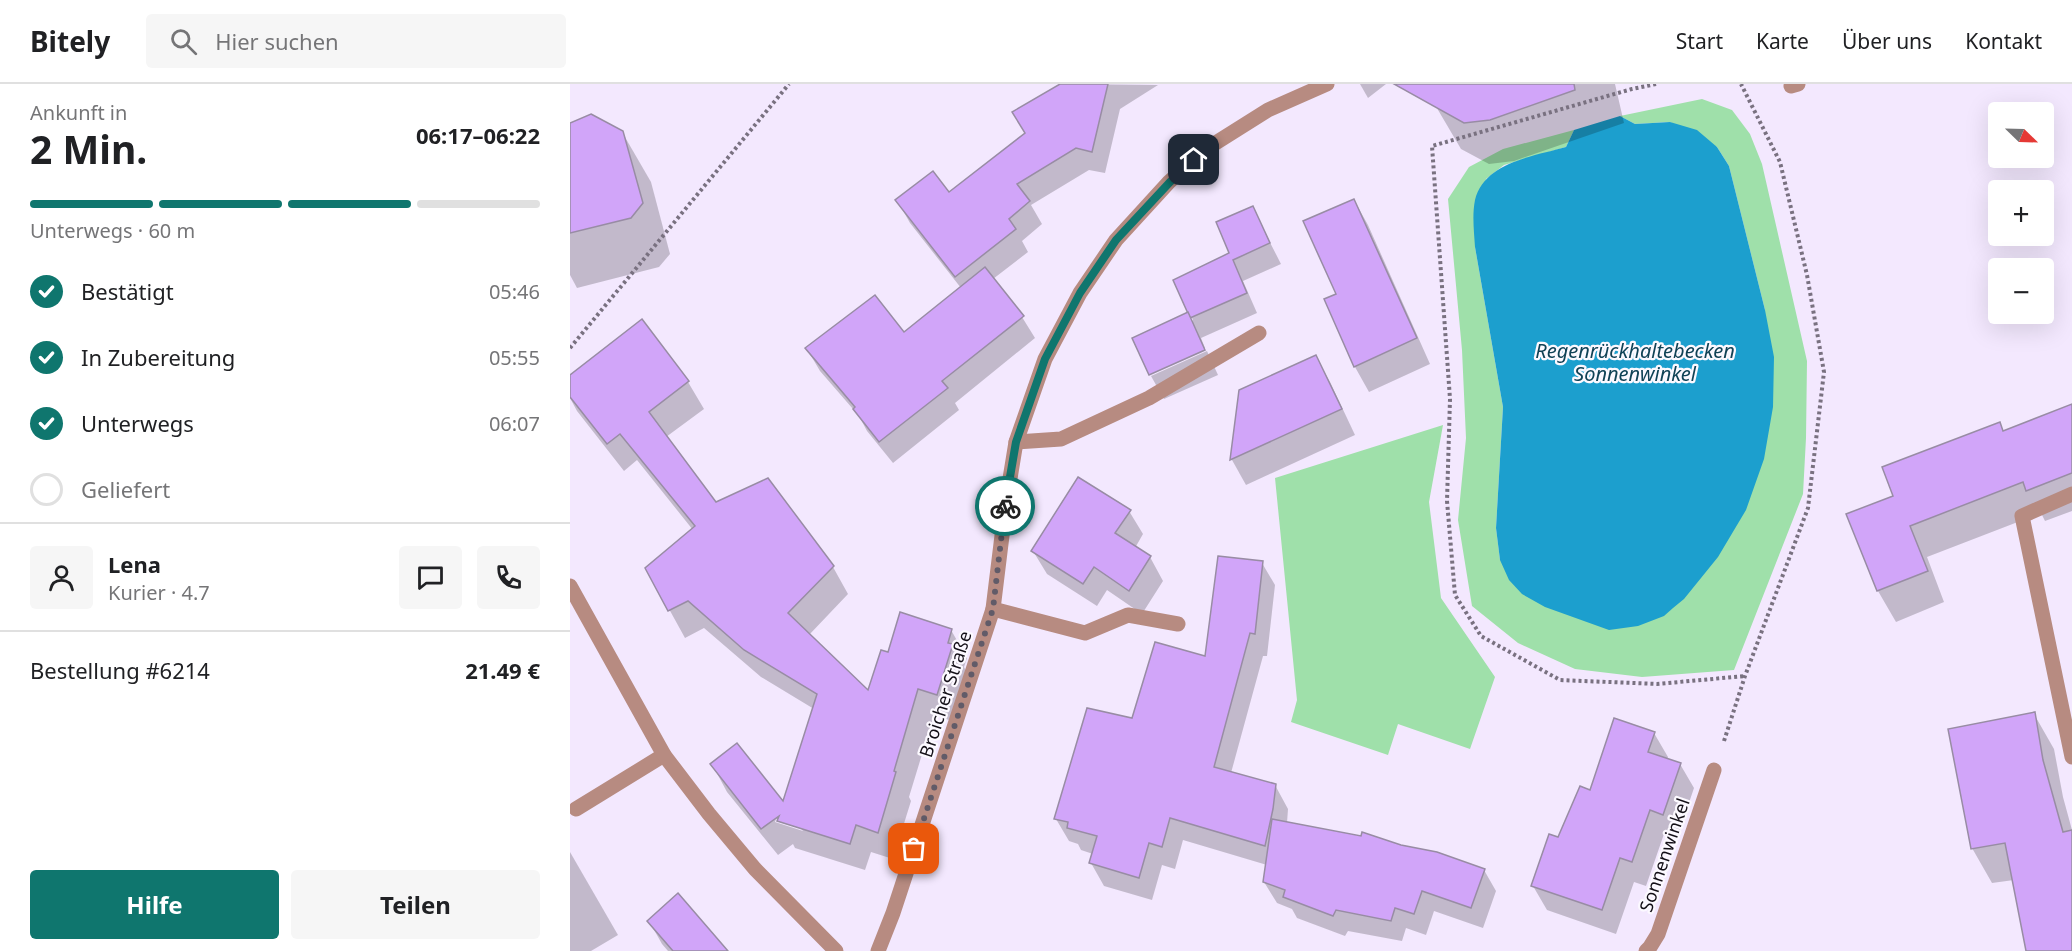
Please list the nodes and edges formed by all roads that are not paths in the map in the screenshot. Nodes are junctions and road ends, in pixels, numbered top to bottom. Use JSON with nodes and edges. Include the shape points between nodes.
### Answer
{"nodes":[{"id":1,"x":1327,"y":84,"type":"edge"},
{"id":2,"x":1259,"y":333,"type":"dead end"},
{"id":3,"x":1016,"y":442,"type":"junction"},
{"id":4,"x":2072,"y":494,"type":"edge"},
{"id":5,"x":570,"y":586,"type":"edge"},
{"id":6,"x":993,"y":609,"type":"junction"},
{"id":7,"x":1178,"y":624,"type":"dead end"},
{"id":8,"x":664,"y":755,"type":"junction"},
{"id":9,"x":2072,"y":757,"type":"edge"},
{"id":10,"x":1714,"y":770,"type":"road end"},
{"id":11,"x":576,"y":809,"type":"dead end"},
{"id":12,"x":836,"y":951,"type":"edge"},
{"id":13,"x":878,"y":951,"type":"edge"},
{"id":14,"x":1646,"y":951,"type":"edge"}],
"edges":[{"from":1,"to":3,"type":"street","name":"Broicher Straße","via":[[1268,110],[1206,149],[1116,240],[1080,293],[1045,359]]},
{"from":2,"to":3,"type":"street","via":[[1149,398],[1061,439]]},
{"from":3,"to":6,"type":"street","name":"Broicher Straße"},
{"from":4,"to":9,"type":"street","via":[[2022,516]]},
{"from":5,"to":8,"type":"street"},
{"from":6,"to":7,"type":"street","via":[[1085,633],[1128,615]]},
{"from":6,"to":13,"type":"street","name":"Broicher Straße"},
{"from":8,"to":11,"type":"street"},
{"from":8,"to":12,"type":"street","via":[[755,869]]},
{"from":10,"to":14,"type":"street","name":"Sonnenwinkel","via":[[1658,934]]}]}
